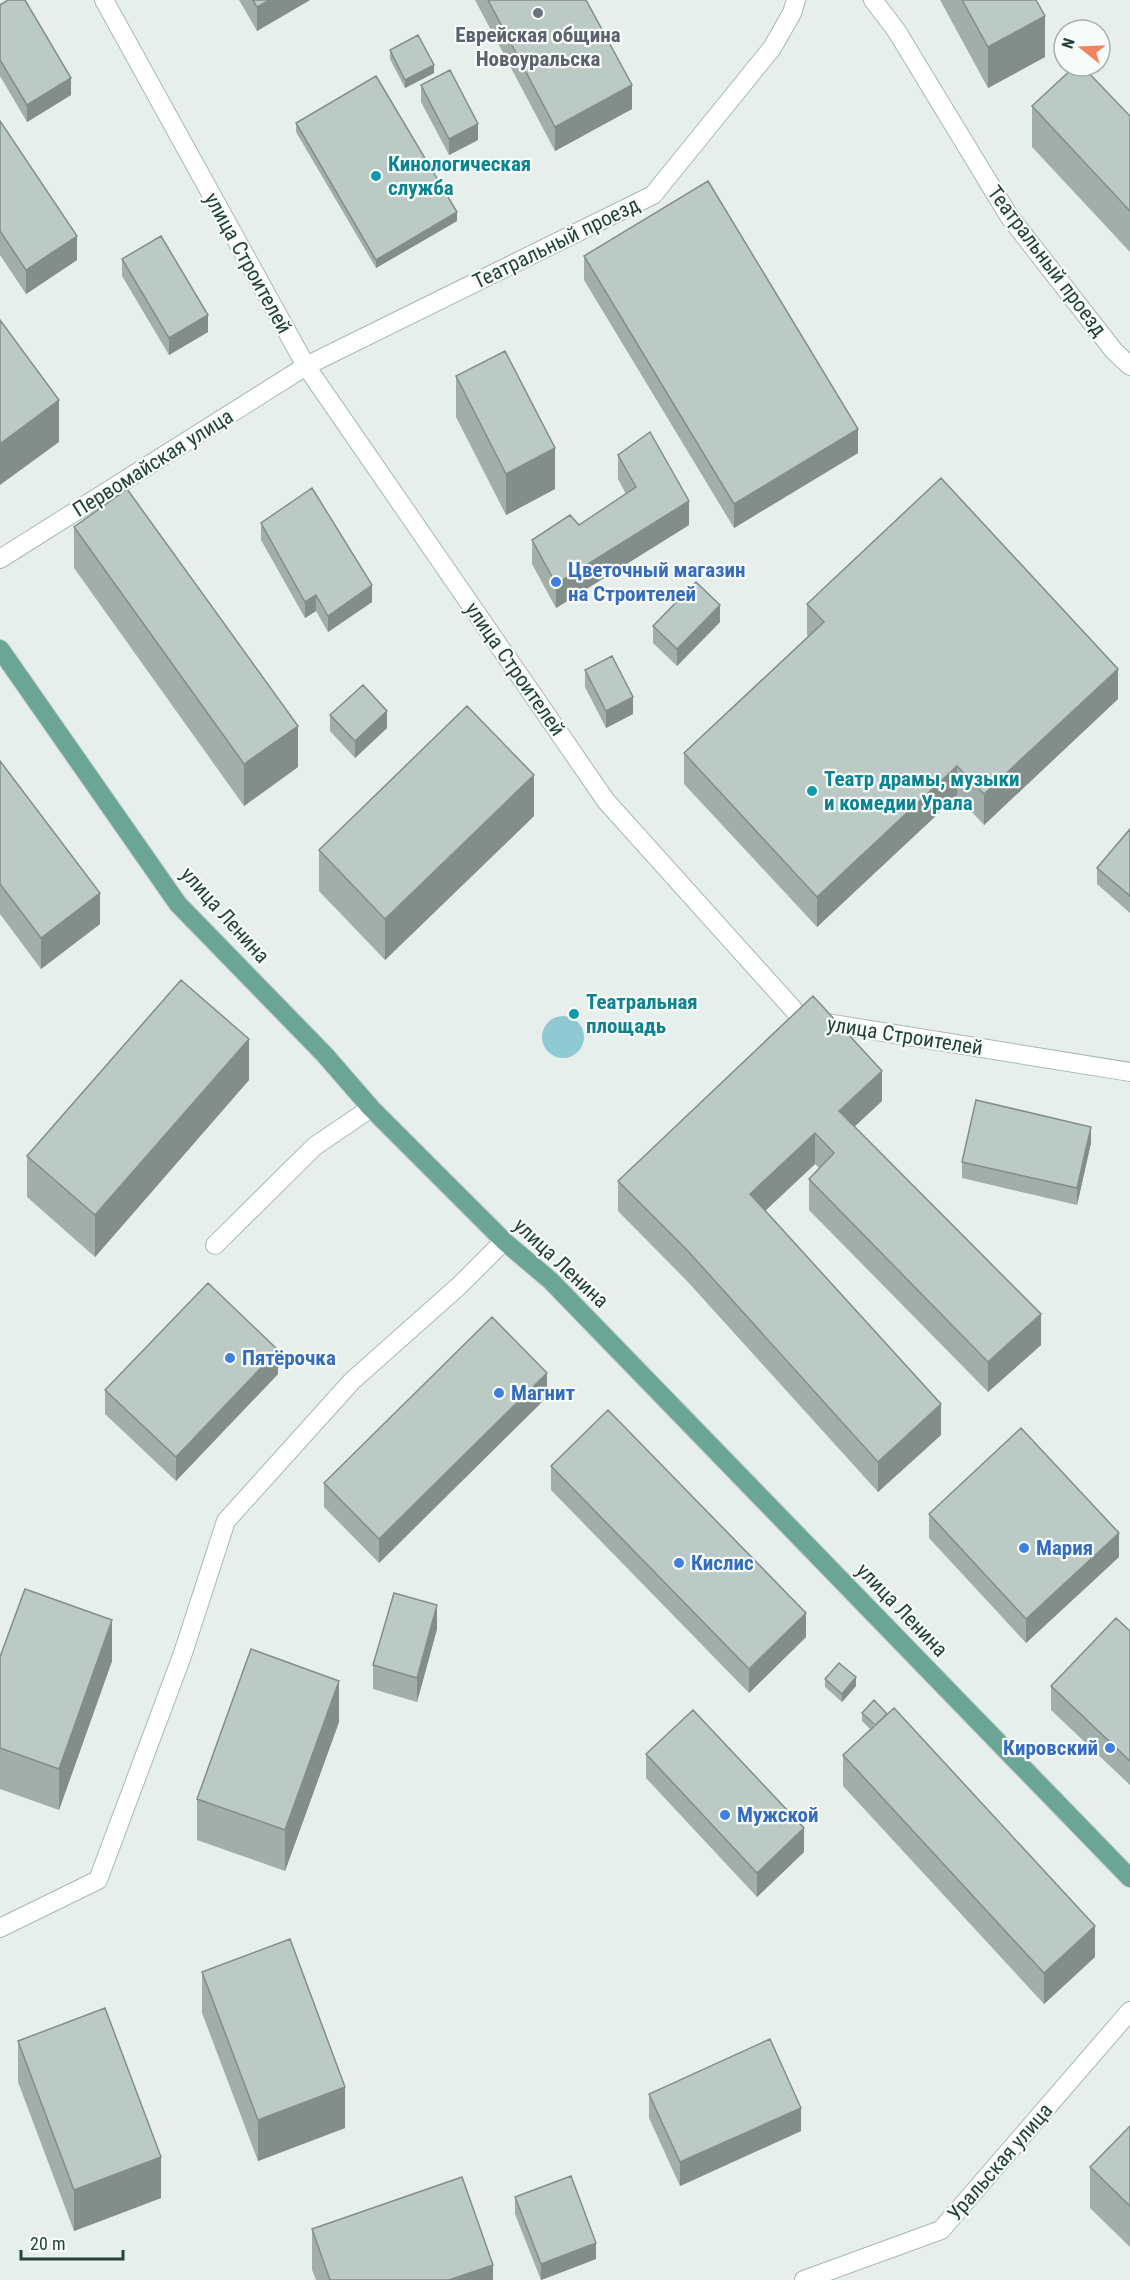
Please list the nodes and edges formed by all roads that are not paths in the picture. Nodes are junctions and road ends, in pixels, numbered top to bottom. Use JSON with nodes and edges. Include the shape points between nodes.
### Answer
{"nodes":[{"id":1,"x":104,"y":0,"type":"edge"},
{"id":2,"x":796,"y":0,"type":"edge"},
{"id":3,"x":873,"y":0,"type":"edge"},
{"id":4,"x":306,"y":366,"type":"junction"},
{"id":5,"x":1130,"y":366,"type":"edge"},
{"id":6,"x":0,"y":559,"type":"edge"},
{"id":7,"x":0,"y":648,"type":"edge"},
{"id":8,"x":1130,"y":1072,"type":"edge"},
{"id":9,"x":371,"y":1108,"type":"junction"},
{"id":10,"x":504,"y":1241,"type":"junction"},
{"id":11,"x":215,"y":1245,"type":"dead end"},
{"id":12,"x":1130,"y":1878,"type":"edge"},
{"id":13,"x":0,"y":1928,"type":"edge"},
{"id":14,"x":1130,"y":2011,"type":"edge"},
{"id":15,"x":804,"y":2280,"type":"edge"}],
"edges":[{"from":1,"to":4,"type":"street","name":"улица Строителей"},
{"from":2,"to":4,"type":"street","name":"Театральный проезд","via":[[772,48],[653,195]]},
{"from":3,"to":5,"type":"street","name":"Театральный проезд","via":[[896,30],[1009,216],[1114,351]]},
{"from":4,"to":6,"type":"street","name":"Первомайская улица"},
{"from":4,"to":8,"type":"street","name":"улица Строителей","via":[[606,801],[802,1019]]},
{"from":7,"to":9,"type":"main road","name":"улица Ленина","via":[[178,904],[325,1055]]},
{"from":9,"to":10,"type":"main road","name":"улица Ленина"},
{"from":9,"to":11,"type":"street","via":[[315,1146]]},
{"from":10,"to":12,"type":"main road","name":"улица Ленина","via":[[551,1281]]},
{"from":10,"to":13,"type":"street","via":[[352,1381],[226,1521],[182,1656],[98,1880]]},
{"from":14,"to":15,"type":"street","name":"Уральская улица","via":[[941,2230]]}]}
